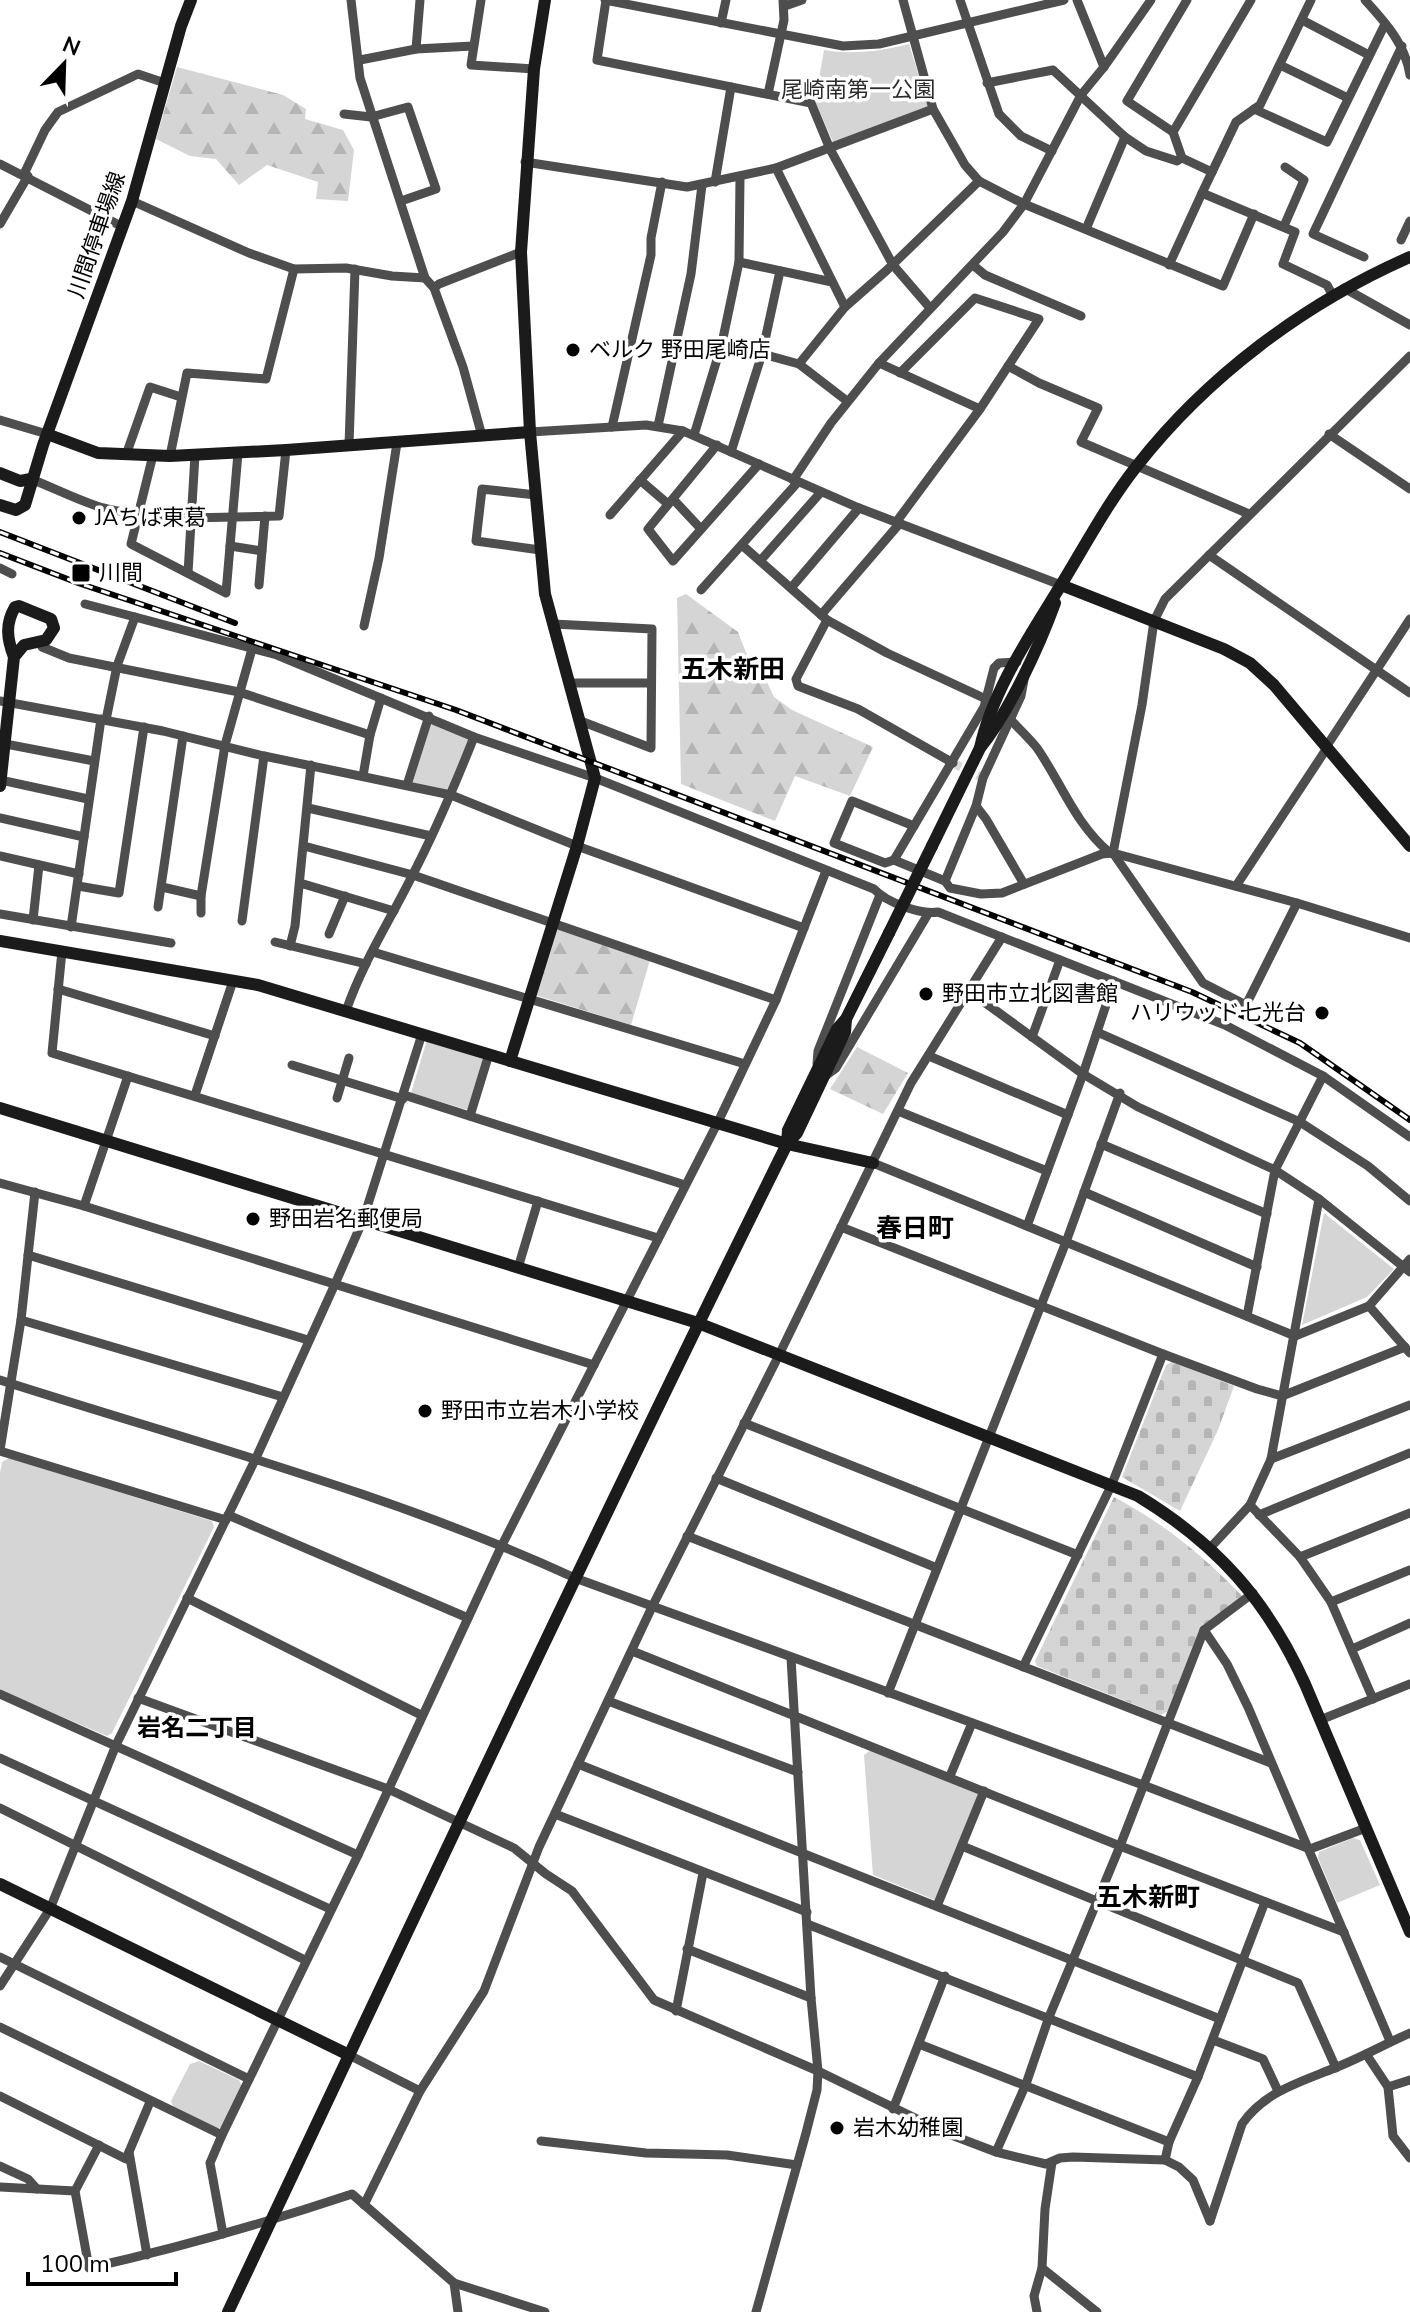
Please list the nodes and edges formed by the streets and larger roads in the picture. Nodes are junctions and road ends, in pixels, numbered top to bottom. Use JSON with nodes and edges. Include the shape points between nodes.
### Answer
{"nodes":[{"id":1,"x":191,"y":0,"type":"edge"},
{"id":2,"x":351,"y":0,"type":"edge"},
{"id":3,"x":420,"y":0,"type":"edge"},
{"id":4,"x":481,"y":0,"type":"edge"},
{"id":5,"x":545,"y":0,"type":"edge"},
{"id":6,"x":605,"y":0,"type":"edge"},
{"id":7,"x":726,"y":0,"type":"edge"},
{"id":8,"x":802,"y":0,"type":"edge"},
{"id":9,"x":903,"y":0,"type":"edge"},
{"id":10,"x":960,"y":0,"type":"edge"},
{"id":11,"x":1064,"y":0,"type":"edge"},
{"id":12,"x":1077,"y":0,"type":"edge"},
{"id":13,"x":1151,"y":0,"type":"edge"},
{"id":14,"x":1187,"y":0,"type":"edge"},
{"id":15,"x":1251,"y":0,"type":"edge"},
{"id":16,"x":1311,"y":0,"type":"edge"},
{"id":17,"x":1365,"y":0,"type":"edge"},
{"id":18,"x":1050,"y":2,"type":"edge"},
{"id":19,"x":784,"y":3,"type":"edge"},
{"id":20,"x":1302,"y":20,"type":"junction"},
{"id":21,"x":721,"y":23,"type":"junction"},
{"id":22,"x":967,"y":23,"type":"junction"},
{"id":23,"x":1385,"y":24,"type":"junction"},
{"id":24,"x":780,"y":35,"type":"junction"},
{"id":25,"x":911,"y":36,"type":"junction"},
{"id":26,"x":473,"y":46,"type":"junction"},
{"id":27,"x":1402,"y":46,"type":"junction"},
{"id":28,"x":416,"y":49,"type":"junction"},
{"id":29,"x":1369,"y":55,"type":"junction"},
{"id":30,"x":360,"y":60,"type":"junction"},
{"id":31,"x":1280,"y":65,"type":"junction"},
{"id":32,"x":1104,"y":67,"type":"junction"},
{"id":33,"x":534,"y":69,"type":"junction"},
{"id":34,"x":1410,"y":75,"type":"edge"},
{"id":35,"x":165,"y":83,"type":"junction"},
{"id":36,"x":987,"y":83,"type":"junction"},
{"id":37,"x":731,"y":87,"type":"junction"},
{"id":38,"x":768,"y":94,"type":"junction"},
{"id":39,"x":1081,"y":95,"type":"junction"},
{"id":40,"x":1348,"y":98,"type":"junction"},
{"id":41,"x":933,"y":109,"type":"junction"},
{"id":42,"x":1254,"y":109,"type":"junction"},
{"id":43,"x":344,"y":114,"type":"dead end"},
{"id":44,"x":371,"y":117,"type":"junction"},
{"id":45,"x":1173,"y":132,"type":"junction"},
{"id":46,"x":1125,"y":137,"type":"junction"},
{"id":47,"x":830,"y":149,"type":"junction"},
{"id":48,"x":1052,"y":151,"type":"junction"},
{"id":49,"x":1182,"y":158,"type":"junction"},
{"id":50,"x":525,"y":162,"type":"junction"},
{"id":51,"x":0,"y":164,"type":"edge"},
{"id":52,"x":1285,"y":167,"type":"dead end"},
{"id":53,"x":776,"y":168,"type":"junction"},
{"id":54,"x":1212,"y":172,"type":"junction"},
{"id":55,"x":26,"y":175,"type":"junction"},
{"id":56,"x":740,"y":178,"type":"junction"},
{"id":57,"x":979,"y":181,"type":"junction"},
{"id":58,"x":662,"y":182,"type":"junction"},
{"id":59,"x":715,"y":182,"type":"junction"},
{"id":60,"x":702,"y":185,"type":"junction"},
{"id":61,"x":1202,"y":193,"type":"junction"},
{"id":62,"x":132,"y":201,"type":"junction"},
{"id":63,"x":401,"y":201,"type":"junction"},
{"id":64,"x":1024,"y":204,"type":"junction"},
{"id":65,"x":1254,"y":214,"type":"junction"},
{"id":66,"x":1410,"y":221,"type":"edge"},
{"id":67,"x":0,"y":224,"type":"edge"},
{"id":68,"x":1284,"y":226,"type":"junction"},
{"id":69,"x":123,"y":227,"type":"junction"},
{"id":70,"x":1086,"y":229,"type":"junction"},
{"id":71,"x":1401,"y":240,"type":"dead end"},
{"id":72,"x":521,"y":252,"type":"junction"},
{"id":73,"x":1364,"y":257,"type":"dead end"},
{"id":74,"x":1410,"y":257,"type":"edge"},
{"id":75,"x":739,"y":262,"type":"junction"},
{"id":76,"x":893,"y":265,"type":"junction"},
{"id":77,"x":973,"y":265,"type":"junction"},
{"id":78,"x":1169,"y":265,"type":"junction"},
{"id":79,"x":294,"y":269,"type":"junction"},
{"id":80,"x":355,"y":269,"type":"junction"},
{"id":81,"x":780,"y":271,"type":"junction"},
{"id":82,"x":425,"y":278,"type":"junction"},
{"id":83,"x":832,"y":282,"type":"junction"},
{"id":84,"x":434,"y":288,"type":"junction"},
{"id":85,"x":1338,"y":292,"type":"junction"},
{"id":86,"x":845,"y":307,"type":"junction"},
{"id":87,"x":930,"y":308,"type":"junction"},
{"id":88,"x":1081,"y":316,"type":"dead end"},
{"id":89,"x":1410,"y":325,"type":"edge"},
{"id":90,"x":722,"y":343,"type":"junction"},
{"id":91,"x":762,"y":354,"type":"junction"},
{"id":92,"x":1410,"y":356,"type":"edge"},
{"id":93,"x":879,"y":363,"type":"junction"},
{"id":94,"x":799,"y":364,"type":"junction"},
{"id":95,"x":1008,"y":366,"type":"junction"},
{"id":96,"x":900,"y":373,"type":"junction"},
{"id":97,"x":181,"y":397,"type":"junction"},
{"id":98,"x":847,"y":401,"type":"junction"},
{"id":99,"x":980,"y":409,"type":"junction"},
{"id":100,"x":0,"y":420,"type":"edge"},
{"id":101,"x":658,"y":426,"type":"junction"},
{"id":102,"x":612,"y":427,"type":"junction"},
{"id":103,"x":683,"y":431,"type":"junction"},
{"id":104,"x":530,"y":432,"type":"junction"},
{"id":105,"x":47,"y":434,"type":"junction"},
{"id":106,"x":1329,"y":434,"type":"junction"},
{"id":107,"x":694,"y":435,"type":"junction"},
{"id":108,"x":482,"y":436,"type":"junction"},
{"id":109,"x":397,"y":443,"type":"junction"},
{"id":110,"x":349,"y":445,"type":"junction"},
{"id":111,"x":717,"y":445,"type":"junction"},
{"id":112,"x":286,"y":450,"type":"junction"},
{"id":113,"x":731,"y":452,"type":"junction"},
{"id":114,"x":238,"y":453,"type":"junction"},
{"id":115,"x":126,"y":455,"type":"junction"},
{"id":116,"x":153,"y":455,"type":"junction"},
{"id":117,"x":195,"y":455,"type":"junction"},
{"id":118,"x":170,"y":456,"type":"junction"},
{"id":119,"x":759,"y":464,"type":"junction"},
{"id":120,"x":1136,"y":467,"type":"junction"},
{"id":121,"x":0,"y":473,"type":"edge"},
{"id":122,"x":640,"y":480,"type":"junction"},
{"id":123,"x":796,"y":481,"type":"junction"},
{"id":124,"x":26,"y":484,"type":"junction"},
{"id":125,"x":1410,"y":489,"type":"edge"},
{"id":126,"x":821,"y":492,"type":"junction"},
{"id":127,"x":536,"y":495,"type":"junction"},
{"id":128,"x":670,"y":502,"type":"junction"},
{"id":129,"x":0,"y":505,"type":"edge"},
{"id":130,"x":859,"y":508,"type":"junction"},
{"id":131,"x":137,"y":514,"type":"junction"},
{"id":132,"x":1249,"y":514,"type":"junction"},
{"id":133,"x":610,"y":515,"type":"dead end"},
{"id":134,"x":265,"y":516,"type":"junction"},
{"id":135,"x":192,"y":517,"type":"junction"},
{"id":136,"x":233,"y":517,"type":"junction"},
{"id":137,"x":899,"y":522,"type":"junction"},
{"id":138,"x":701,"y":529,"type":"junction"},
{"id":139,"x":230,"y":546,"type":"junction"},
{"id":140,"x":743,"y":546,"type":"junction"},
{"id":141,"x":540,"y":550,"type":"junction"},
{"id":142,"x":262,"y":551,"type":"junction"},
{"id":143,"x":1209,"y":555,"type":"junction"},
{"id":144,"x":760,"y":561,"type":"junction"},
{"id":145,"x":0,"y":568,"type":"edge"},
{"id":146,"x":188,"y":573,"type":"junction"},
{"id":147,"x":12,"y":574,"type":"dead end"},
{"id":148,"x":259,"y":585,"type":"dead end"},
{"id":149,"x":1061,"y":585,"type":"junction"},
{"id":150,"x":791,"y":588,"type":"junction"},
{"id":151,"x":701,"y":590,"type":"dead end"},
{"id":152,"x":85,"y":604,"type":"dead end"},
{"id":153,"x":135,"y":617,"type":"junction"},
{"id":154,"x":824,"y":617,"type":"junction"},
{"id":155,"x":1410,"y":619,"type":"edge"},
{"id":156,"x":1154,"y":621,"type":"junction"},
{"id":157,"x":553,"y":624,"type":"junction"},
{"id":158,"x":364,"y":626,"type":"dead end"},
{"id":159,"x":4,"y":639,"type":"edge"},
{"id":160,"x":40,"y":643,"type":"junction"},
{"id":161,"x":252,"y":649,"type":"junction"},
{"id":162,"x":14,"y":657,"type":"junction"},
{"id":163,"x":117,"y":666,"type":"junction"},
{"id":164,"x":1021,"y":666,"type":"junction"},
{"id":165,"x":1376,"y":670,"type":"junction"},
{"id":166,"x":569,"y":683,"type":"junction"},
{"id":167,"x":651,"y":683,"type":"junction"},
{"id":168,"x":239,"y":692,"type":"junction"},
{"id":169,"x":1410,"y":693,"type":"edge"},
{"id":170,"x":381,"y":698,"type":"junction"},
{"id":171,"x":986,"y":699,"type":"junction"},
{"id":172,"x":4,"y":702,"type":"edge"},
{"id":173,"x":429,"y":716,"type":"junction"},
{"id":174,"x":103,"y":719,"type":"junction"},
{"id":175,"x":578,"y":720,"type":"junction"},
{"id":176,"x":1011,"y":720,"type":"junction"},
{"id":177,"x":144,"y":727,"type":"junction"},
{"id":178,"x":370,"y":735,"type":"junction"},
{"id":179,"x":183,"y":736,"type":"junction"},
{"id":180,"x":474,"y":737,"type":"junction"},
{"id":181,"x":2,"y":744,"type":"edge"},
{"id":182,"x":225,"y":745,"type":"junction"},
{"id":183,"x":1327,"y":748,"type":"junction"},
{"id":184,"x":264,"y":756,"type":"junction"},
{"id":185,"x":94,"y":761,"type":"junction"},
{"id":186,"x":953,"y":763,"type":"junction"},
{"id":187,"x":311,"y":765,"type":"junction"},
{"id":188,"x":363,"y":776,"type":"junction"},
{"id":189,"x":595,"y":778,"type":"junction"},
{"id":190,"x":0,"y":782,"type":"edge"},
{"id":191,"x":407,"y":785,"type":"junction"},
{"id":192,"x":451,"y":795,"type":"junction"},
{"id":193,"x":88,"y":799,"type":"junction"},
{"id":194,"x":976,"y":806,"type":"junction"},
{"id":195,"x":308,"y":808,"type":"junction"},
{"id":196,"x":0,"y":818,"type":"edge"},
{"id":197,"x":914,"y":826,"type":"junction"},
{"id":198,"x":431,"y":836,"type":"junction"},
{"id":199,"x":84,"y":837,"type":"junction"},
{"id":200,"x":1409,"y":844,"type":"edge"},
{"id":201,"x":304,"y":846,"type":"junction"},
{"id":202,"x":577,"y":846,"type":"junction"},
{"id":203,"x":1111,"y":853,"type":"junction"},
{"id":204,"x":0,"y":856,"type":"edge"},
{"id":205,"x":894,"y":860,"type":"junction"},
{"id":206,"x":39,"y":865,"type":"junction"},
{"id":207,"x":826,"y":871,"type":"junction"},
{"id":208,"x":79,"y":874,"type":"junction"},
{"id":209,"x":413,"y":875,"type":"junction"},
{"id":210,"x":945,"y":881,"type":"junction"},
{"id":211,"x":300,"y":883,"type":"junction"},
{"id":212,"x":1024,"y":884,"type":"junction"},
{"id":213,"x":78,"y":886,"type":"junction"},
{"id":214,"x":1236,"y":886,"type":"junction"},
{"id":215,"x":162,"y":887,"type":"junction"},
{"id":216,"x":880,"y":895,"type":"junction"},
{"id":217,"x":201,"y":896,"type":"junction"},
{"id":218,"x":345,"y":896,"type":"junction"},
{"id":219,"x":1297,"y":903,"type":"junction"},
{"id":220,"x":158,"y":907,"type":"dead end"},
{"id":221,"x":394,"y":911,"type":"junction"},
{"id":222,"x":201,"y":913,"type":"dead end"},
{"id":223,"x":0,"y":914,"type":"edge"},
{"id":224,"x":928,"y":914,"type":"junction"},
{"id":225,"x":33,"y":920,"type":"junction"},
{"id":226,"x":242,"y":921,"type":"dead end"},
{"id":227,"x":553,"y":922,"type":"junction"},
{"id":228,"x":1410,"y":925,"type":"edge"},
{"id":229,"x":71,"y":927,"type":"junction"},
{"id":230,"x":804,"y":928,"type":"junction"},
{"id":231,"x":329,"y":934,"type":"dead end"},
{"id":232,"x":1407,"y":936,"type":"edge"},
{"id":233,"x":1002,"y":937,"type":"junction"},
{"id":234,"x":0,"y":941,"type":"edge"},
{"id":235,"x":275,"y":942,"type":"dead end"},
{"id":236,"x":171,"y":943,"type":"dead end"},
{"id":237,"x":290,"y":946,"type":"junction"},
{"id":238,"x":62,"y":951,"type":"junction"},
{"id":239,"x":373,"y":952,"type":"junction"},
{"id":240,"x":1060,"y":960,"type":"junction"},
{"id":241,"x":366,"y":964,"type":"junction"},
{"id":242,"x":233,"y":981,"type":"junction"},
{"id":243,"x":1114,"y":981,"type":"junction"},
{"id":244,"x":58,"y":989,"type":"junction"},
{"id":245,"x":969,"y":991,"type":"junction"},
{"id":246,"x":530,"y":999,"type":"junction"},
{"id":247,"x":776,"y":1000,"type":"junction"},
{"id":248,"x":346,"y":1011,"type":"junction"},
{"id":249,"x":1097,"y":1032,"type":"junction"},
{"id":250,"x":422,"y":1034,"type":"junction"},
{"id":251,"x":215,"y":1036,"type":"junction"},
{"id":252,"x":1032,"y":1037,"type":"junction"},
{"id":253,"x":489,"y":1054,"type":"junction"},
{"id":254,"x":929,"y":1056,"type":"junction"},
{"id":255,"x":349,"y":1058,"type":"dead end"},
{"id":256,"x":510,"y":1061,"type":"junction"},
{"id":257,"x":745,"y":1064,"type":"junction"},
{"id":258,"x":292,"y":1065,"type":"dead end"},
{"id":259,"x":820,"y":1074,"type":"junction"},
{"id":260,"x":1083,"y":1074,"type":"junction"},
{"id":261,"x":128,"y":1076,"type":"junction"},
{"id":262,"x":1323,"y":1076,"type":"junction"},
{"id":263,"x":342,"y":1081,"type":"junction"},
{"id":264,"x":1120,"y":1093,"type":"junction"},
{"id":265,"x":195,"y":1095,"type":"junction"},
{"id":266,"x":403,"y":1097,"type":"junction"},
{"id":267,"x":337,"y":1098,"type":"dead end"},
{"id":268,"x":0,"y":1108,"type":"edge"},
{"id":269,"x":898,"y":1111,"type":"junction"},
{"id":270,"x":1068,"y":1115,"type":"junction"},
{"id":271,"x":470,"y":1116,"type":"junction"},
{"id":272,"x":718,"y":1122,"type":"junction"},
{"id":273,"x":1300,"y":1122,"type":"junction"},
{"id":274,"x":1410,"y":1137,"type":"edge"},
{"id":275,"x":105,"y":1142,"type":"junction"},
{"id":276,"x":787,"y":1144,"type":"junction"},
{"id":277,"x":1101,"y":1144,"type":"junction"},
{"id":278,"x":385,"y":1154,"type":"junction"},
{"id":279,"x":873,"y":1163,"type":"junction"},
{"id":280,"x":1275,"y":1170,"type":"junction"},
{"id":281,"x":1047,"y":1171,"type":"junction"},
{"id":282,"x":0,"y":1183,"type":"edge"},
{"id":283,"x":685,"y":1185,"type":"junction"},
{"id":284,"x":35,"y":1192,"type":"junction"},
{"id":285,"x":1084,"y":1192,"type":"junction"},
{"id":286,"x":1319,"y":1199,"type":"junction"},
{"id":287,"x":538,"y":1201,"type":"junction"},
{"id":288,"x":1410,"y":1201,"type":"edge"},
{"id":289,"x":84,"y":1206,"type":"junction"},
{"id":290,"x":1267,"y":1214,"type":"junction"},
{"id":291,"x":363,"y":1220,"type":"junction"},
{"id":292,"x":1027,"y":1226,"type":"junction"},
{"id":293,"x":841,"y":1227,"type":"junction"},
{"id":294,"x":658,"y":1238,"type":"junction"},
{"id":295,"x":1066,"y":1242,"type":"junction"},
{"id":296,"x":28,"y":1255,"type":"junction"},
{"id":297,"x":1408,"y":1266,"type":"edge"},
{"id":298,"x":1257,"y":1267,"type":"junction"},
{"id":299,"x":518,"y":1268,"type":"junction"},
{"id":300,"x":335,"y":1284,"type":"junction"},
{"id":301,"x":627,"y":1301,"type":"junction"},
{"id":302,"x":1041,"y":1305,"type":"junction"},
{"id":303,"x":1369,"y":1306,"type":"junction"},
{"id":304,"x":1247,"y":1316,"type":"junction"},
{"id":305,"x":21,"y":1320,"type":"junction"},
{"id":306,"x":698,"y":1323,"type":"junction"},
{"id":307,"x":1295,"y":1336,"type":"junction"},
{"id":308,"x":308,"y":1340,"type":"junction"},
{"id":309,"x":1408,"y":1350,"type":"edge"},
{"id":310,"x":1163,"y":1354,"type":"junction"},
{"id":311,"x":779,"y":1355,"type":"junction"},
{"id":312,"x":594,"y":1365,"type":"junction"},
{"id":313,"x":0,"y":1380,"type":"edge"},
{"id":314,"x":12,"y":1384,"type":"junction"},
{"id":315,"x":1282,"y":1396,"type":"junction"},
{"id":316,"x":283,"y":1397,"type":"junction"},
{"id":317,"x":1410,"y":1405,"type":"edge"},
{"id":318,"x":744,"y":1423,"type":"junction"},
{"id":319,"x":989,"y":1436,"type":"junction"},
{"id":320,"x":0,"y":1450,"type":"edge"},
{"id":321,"x":1410,"y":1453,"type":"edge"},
{"id":322,"x":256,"y":1458,"type":"junction"},
{"id":323,"x":1271,"y":1459,"type":"junction"},
{"id":324,"x":716,"y":1478,"type":"junction"},
{"id":325,"x":1112,"y":1484,"type":"junction"},
{"id":326,"x":1250,"y":1505,"type":"junction"},
{"id":327,"x":960,"y":1509,"type":"junction"},
{"id":328,"x":1410,"y":1513,"type":"edge"},
{"id":329,"x":1259,"y":1515,"type":"junction"},
{"id":330,"x":227,"y":1518,"type":"junction"},
{"id":331,"x":687,"y":1536,"type":"junction"},
{"id":332,"x":502,"y":1545,"type":"junction"},
{"id":333,"x":1210,"y":1548,"type":"junction"},
{"id":334,"x":1078,"y":1555,"type":"junction"},
{"id":335,"x":1300,"y":1557,"type":"junction"},
{"id":336,"x":937,"y":1568,"type":"junction"},
{"id":337,"x":1410,"y":1570,"type":"edge"},
{"id":338,"x":575,"y":1578,"type":"junction"},
{"id":339,"x":1253,"y":1593,"type":"junction"},
{"id":340,"x":187,"y":1598,"type":"junction"},
{"id":341,"x":1331,"y":1602,"type":"junction"},
{"id":342,"x":652,"y":1607,"type":"junction"},
{"id":343,"x":468,"y":1618,"type":"junction"},
{"id":344,"x":1410,"y":1623,"type":"edge"},
{"id":345,"x":915,"y":1625,"type":"junction"},
{"id":346,"x":1204,"y":1630,"type":"junction"},
{"id":347,"x":1352,"y":1649,"type":"junction"},
{"id":348,"x":632,"y":1651,"type":"junction"},
{"id":349,"x":791,"y":1658,"type":"junction"},
{"id":350,"x":1023,"y":1667,"type":"junction"},
{"id":351,"x":1410,"y":1684,"type":"edge"},
{"id":352,"x":888,"y":1693,"type":"junction"},
{"id":353,"x":0,"y":1694,"type":"edge"},
{"id":354,"x":138,"y":1698,"type":"junction"},
{"id":355,"x":1373,"y":1699,"type":"junction"},
{"id":356,"x":608,"y":1701,"type":"junction"},
{"id":357,"x":421,"y":1715,"type":"junction"},
{"id":358,"x":794,"y":1715,"type":"junction"},
{"id":359,"x":1320,"y":1720,"type":"junction"},
{"id":360,"x":972,"y":1723,"type":"junction"},
{"id":361,"x":1167,"y":1723,"type":"junction"},
{"id":362,"x":116,"y":1745,"type":"junction"},
{"id":363,"x":0,"y":1758,"type":"edge"},
{"id":364,"x":1271,"y":1763,"type":"junction"},
{"id":365,"x":578,"y":1764,"type":"junction"},
{"id":366,"x":798,"y":1772,"type":"junction"},
{"id":367,"x":950,"y":1776,"type":"junction"},
{"id":368,"x":1143,"y":1785,"type":"junction"},
{"id":369,"x":388,"y":1789,"type":"junction"},
{"id":370,"x":984,"y":1791,"type":"junction"},
{"id":371,"x":95,"y":1800,"type":"junction"},
{"id":372,"x":0,"y":1808,"type":"edge"},
{"id":373,"x":555,"y":1814,"type":"junction"},
{"id":374,"x":459,"y":1822,"type":"junction"},
{"id":375,"x":1366,"y":1828,"type":"junction"},
{"id":376,"x":76,"y":1846,"type":"junction"},
{"id":377,"x":962,"y":1846,"type":"junction"},
{"id":378,"x":1120,"y":1846,"type":"junction"},
{"id":379,"x":1310,"y":1849,"type":"junction"},
{"id":380,"x":804,"y":1853,"type":"junction"},
{"id":381,"x":358,"y":1855,"type":"junction"},
{"id":382,"x":531,"y":1863,"type":"junction"},
{"id":383,"x":703,"y":1873,"type":"junction"},
{"id":384,"x":0,"y":1884,"type":"edge"},
{"id":385,"x":1265,"y":1902,"type":"junction"},
{"id":386,"x":1097,"y":1903,"type":"junction"},
{"id":387,"x":937,"y":1906,"type":"junction"},
{"id":388,"x":50,"y":1909,"type":"junction"},
{"id":389,"x":330,"y":1909,"type":"junction"},
{"id":390,"x":807,"y":1912,"type":"junction"},
{"id":391,"x":807,"y":1924,"type":"junction"},
{"id":392,"x":1344,"y":1932,"type":"junction"},
{"id":393,"x":1410,"y":1932,"type":"edge"},
{"id":394,"x":687,"y":1949,"type":"junction"},
{"id":395,"x":0,"y":1957,"type":"edge"},
{"id":396,"x":305,"y":1960,"type":"junction"},
{"id":397,"x":1074,"y":1960,"type":"junction"},
{"id":398,"x":1243,"y":1960,"type":"junction"},
{"id":399,"x":15,"y":1964,"type":"junction"},
{"id":400,"x":945,"y":1976,"type":"junction"},
{"id":401,"x":0,"y":1986,"type":"edge"},
{"id":402,"x":811,"y":1998,"type":"junction"},
{"id":403,"x":676,"y":2011,"type":"junction"},
{"id":404,"x":1049,"y":2017,"type":"junction"},
{"id":405,"x":1220,"y":2019,"type":"junction"},
{"id":406,"x":277,"y":2020,"type":"junction"},
{"id":407,"x":0,"y":2027,"type":"edge"},
{"id":408,"x":1410,"y":2033,"type":"edge"},
{"id":409,"x":1213,"y":2040,"type":"junction"},
{"id":410,"x":1390,"y":2041,"type":"junction"},
{"id":411,"x":919,"y":2044,"type":"junction"},
{"id":412,"x":1366,"y":2054,"type":"junction"},
{"id":413,"x":349,"y":2055,"type":"junction"},
{"id":414,"x":1336,"y":2068,"type":"junction"},
{"id":415,"x":818,"y":2071,"type":"junction"},
{"id":416,"x":1198,"y":2077,"type":"junction"},
{"id":417,"x":249,"y":2079,"type":"junction"},
{"id":418,"x":1410,"y":2080,"type":"edge"},
{"id":419,"x":1026,"y":2084,"type":"junction"},
{"id":420,"x":1388,"y":2087,"type":"junction"},
{"id":421,"x":420,"y":2091,"type":"junction"},
{"id":422,"x":1278,"y":2091,"type":"junction"},
{"id":423,"x":0,"y":2096,"type":"edge"},
{"id":424,"x":150,"y":2102,"type":"junction"},
{"id":425,"x":893,"y":2109,"type":"junction"},
{"id":426,"x":222,"y":2135,"type":"junction"},
{"id":427,"x":541,"y":2141,"type":"dead end"},
{"id":428,"x":1169,"y":2142,"type":"junction"},
{"id":429,"x":99,"y":2145,"type":"junction"},
{"id":430,"x":129,"y":2151,"type":"junction"},
{"id":431,"x":996,"y":2152,"type":"junction"},
{"id":432,"x":1410,"y":2158,"type":"edge"},
{"id":433,"x":1165,"y":2160,"type":"junction"},
{"id":434,"x":1052,"y":2162,"type":"junction"},
{"id":435,"x":797,"y":2165,"type":"junction"},
{"id":436,"x":0,"y":2166,"type":"edge"},
{"id":437,"x":0,"y":2187,"type":"edge"},
{"id":438,"x":37,"y":2189,"type":"junction"},
{"id":439,"x":75,"y":2191,"type":"junction"},
{"id":440,"x":364,"y":2205,"type":"junction"},
{"id":441,"x":271,"y":2222,"type":"junction"},
{"id":442,"x":223,"y":2234,"type":"junction"},
{"id":443,"x":147,"y":2255,"type":"junction"},
{"id":444,"x":1042,"y":2268,"type":"junction"},
{"id":445,"x":454,"y":2283,"type":"junction"},
{"id":446,"x":228,"y":2312,"type":"edge"},
{"id":447,"x":458,"y":2312,"type":"edge"},
{"id":448,"x":545,"y":2312,"type":"edge"},
{"id":449,"x":756,"y":2312,"type":"edge"},
{"id":450,"x":1037,"y":2312,"type":"edge"},
{"id":451,"x":1097,"y":2312,"type":"edge"}],
"edges":[{"from":1,"to":35,"type":"street","name":"川間停車場線"},
{"from":2,"to":30,"type":"street"},
{"from":3,"to":28,"type":"street"},
{"from":4,"to":26,"type":"street"},
{"from":5,"to":33,"type":"street"},
{"from":6,"to":21,"type":"street"},
{"from":6,"to":37,"type":"street","via":[[597,60]]},
{"from":7,"to":21,"type":"street"},
{"from":8,"to":19,"type":"street"},
{"from":9,"to":25,"type":"street"},
{"from":10,"to":22,"type":"street"},
{"from":11,"to":18,"type":"street"},
{"from":12,"to":32,"type":"street"},
{"from":13,"to":32,"type":"street"},
{"from":14,"to":45,"type":"street","via":[[1127,101]]},
{"from":15,"to":45,"type":"street"},
{"from":16,"to":20,"type":"street"},
{"from":17,"to":23,"type":"street"},
{"from":18,"to":22,"type":"street"},
{"from":19,"to":24,"type":"street"},
{"from":20,"to":29,"type":"street"},
{"from":20,"to":31,"type":"street"},
{"from":21,"to":24,"type":"street"},
{"from":22,"to":25,"type":"street"},
{"from":22,"to":36,"type":"street"},
{"from":23,"to":27,"type":"street"},
{"from":23,"to":29,"type":"street"},
{"from":24,"to":25,"type":"street","via":[[843,46]]},
{"from":24,"to":38,"type":"street"},
{"from":25,"to":41,"type":"street"},
{"from":26,"to":28,"type":"street"},
{"from":26,"to":33,"type":"street","via":[[471,65]]},
{"from":27,"to":34,"type":"street"},
{"from":27,"to":73,"type":"street","via":[[1313,234]]},
{"from":28,"to":30,"type":"street"},
{"from":29,"to":40,"type":"street"},
{"from":30,"to":44,"type":"street"},
{"from":31,"to":40,"type":"street"},
{"from":31,"to":42,"type":"street"},
{"from":32,"to":39,"type":"street"},
{"from":33,"to":50,"type":"street"},
{"from":35,"to":55,"type":"street","via":[[138,74],[58,112]]},
{"from":35,"to":62,"type":"street","name":"川間停車場線"},
{"from":36,"to":39,"type":"street","via":[[1053,70]]},
{"from":36,"to":48,"type":"street","via":[[999,114],[1021,136]]},
{"from":37,"to":38,"type":"street"},
{"from":37,"to":59,"type":"street"},
{"from":38,"to":47,"type":"street","via":[[811,103]]},
{"from":39,"to":46,"type":"street"},
{"from":39,"to":48,"type":"street"},
{"from":40,"to":42,"type":"street","via":[[1327,142]]},
{"from":41,"to":47,"type":"street"},
{"from":41,"to":57,"type":"street"},
{"from":42,"to":54,"type":"street","via":[[1236,122]]},
{"from":43,"to":44,"type":"street"},
{"from":44,"to":63,"type":"street"},
{"from":44,"to":63,"type":"street","via":[[408,107],[436,189]]},
{"from":45,"to":49,"type":"street"},
{"from":46,"to":49,"type":"street","via":[[1146,151]]},
{"from":46,"to":70,"type":"street"},
{"from":47,"to":53,"type":"street"},
{"from":47,"to":76,"type":"street"},
{"from":48,"to":64,"type":"street"},
{"from":49,"to":54,"type":"street"},
{"from":50,"to":58,"type":"street"},
{"from":50,"to":72,"type":"street"},
{"from":51,"to":55,"type":"street"},
{"from":52,"to":68,"type":"street","via":[[1304,180]]},
{"from":53,"to":56,"type":"street"},
{"from":53,"to":83,"type":"street"},
{"from":54,"to":61,"type":"street"},
{"from":55,"to":67,"type":"street"},
{"from":55,"to":69,"type":"street"},
{"from":56,"to":59,"type":"street"},
{"from":56,"to":75,"type":"street"},
{"from":57,"to":64,"type":"street"},
{"from":57,"to":76,"type":"street"},
{"from":58,"to":60,"type":"street"},
{"from":58,"to":102,"type":"street"},
{"from":59,"to":60,"type":"street"},
{"from":60,"to":101,"type":"street","via":[[691,274]]},
{"from":61,"to":65,"type":"street"},
{"from":61,"to":78,"type":"street"},
{"from":62,"to":69,"type":"street","name":"川間停車場線"},
{"from":62,"to":79,"type":"street"},
{"from":63,"to":82,"type":"street"},
{"from":64,"to":70,"type":"street"},
{"from":64,"to":77,"type":"street"},
{"from":65,"to":68,"type":"street"},
{"from":65,"to":78,"type":"street","via":[[1223,286]]},
{"from":66,"to":71,"type":"street"},
{"from":68,"to":85,"type":"street","via":[[1295,232],[1283,264]]},
{"from":69,"to":105,"type":"street","name":"川間停車場線"},
{"from":70,"to":78,"type":"street"},
{"from":72,"to":84,"type":"street"},
{"from":72,"to":104,"type":"street"},
{"from":74,"to":85,"type":"street"},
{"from":75,"to":81,"type":"street"},
{"from":75,"to":90,"type":"street"},
{"from":76,"to":86,"type":"street"},
{"from":76,"to":87,"type":"street"},
{"from":77,"to":87,"type":"street"},
{"from":77,"to":88,"type":"street"},
{"from":79,"to":80,"type":"street"},
{"from":79,"to":97,"type":"street","via":[[266,379],[187,373]]},
{"from":80,"to":82,"type":"street"},
{"from":80,"to":110,"type":"street"},
{"from":81,"to":83,"type":"street"},
{"from":81,"to":91,"type":"street"},
{"from":82,"to":84,"type":"street"},
{"from":83,"to":86,"type":"street"},
{"from":84,"to":108,"type":"street"},
{"from":85,"to":89,"type":"street"},
{"from":85,"to":120,"type":"street","via":[[1224,376]]},
{"from":86,"to":94,"type":"street"},
{"from":87,"to":93,"type":"street"},
{"from":90,"to":91,"type":"street"},
{"from":90,"to":107,"type":"street"},
{"from":91,"to":94,"type":"street"},
{"from":91,"to":113,"type":"street"},
{"from":92,"to":106,"type":"street"},
{"from":93,"to":96,"type":"street"},
{"from":93,"to":98,"type":"street"},
{"from":94,"to":98,"type":"street"},
{"from":95,"to":96,"type":"street","via":[[1039,319],[975,298]]},
{"from":95,"to":99,"type":"street"},
{"from":95,"to":120,"type":"street","via":[[1098,408],[1081,442]]},
{"from":96,"to":99,"type":"street"},
{"from":97,"to":115,"type":"street","via":[[150,387]]},
{"from":97,"to":118,"type":"street"},
{"from":98,"to":123,"type":"street"},
{"from":99,"to":137,"type":"street"},
{"from":100,"to":105,"type":"street"},
{"from":101,"to":102,"type":"street"},
{"from":101,"to":103,"type":"street"},
{"from":102,"to":104,"type":"street"},
{"from":103,"to":107,"type":"street"},
{"from":103,"to":122,"type":"street"},
{"from":104,"to":108,"type":"street"},
{"from":104,"to":127,"type":"street"},
{"from":105,"to":115,"type":"street","via":[[98,453]]},
{"from":105,"to":124,"type":"street","name":"川間停車場線"},
{"from":106,"to":125,"type":"street"},
{"from":106,"to":132,"type":"street"},
{"from":107,"to":111,"type":"street"},
{"from":108,"to":109,"type":"street"},
{"from":109,"to":110,"type":"street"},
{"from":109,"to":158,"type":"street"},
{"from":110,"to":112,"type":"street"},
{"from":111,"to":113,"type":"street"},
{"from":111,"to":128,"type":"street"},
{"from":112,"to":114,"type":"street"},
{"from":112,"to":134,"type":"street","via":[[279,516]]},
{"from":113,"to":119,"type":"street"},
{"from":114,"to":117,"type":"street"},
{"from":114,"to":136,"type":"street"},
{"from":115,"to":116,"type":"street"},
{"from":116,"to":118,"type":"street"},
{"from":116,"to":131,"type":"street"},
{"from":117,"to":118,"type":"street"},
{"from":117,"to":135,"type":"street"},
{"from":119,"to":123,"type":"street"},
{"from":119,"to":138,"type":"street"},
{"from":120,"to":132,"type":"street"},
{"from":120,"to":149,"type":"street"},
{"from":121,"to":124,"type":"street"},
{"from":122,"to":128,"type":"street"},
{"from":122,"to":133,"type":"street"},
{"from":123,"to":126,"type":"street"},
{"from":123,"to":140,"type":"street"},
{"from":124,"to":129,"type":"street","via":[[25,505]]},
{"from":124,"to":131,"type":"street"},
{"from":126,"to":130,"type":"street"},
{"from":126,"to":144,"type":"street"},
{"from":127,"to":141,"type":"street"},
{"from":127,"to":141,"type":"street","via":[[482,489],[476,541]]},
{"from":128,"to":138,"type":"street"},
{"from":128,"to":138,"type":"street","via":[[648,529],[673,561]]},
{"from":130,"to":137,"type":"street"},
{"from":130,"to":150,"type":"street"},
{"from":131,"to":135,"type":"street"},
{"from":131,"to":146,"type":"street","via":[[131,544]]},
{"from":132,"to":143,"type":"street"},
{"from":134,"to":136,"type":"street"},
{"from":134,"to":142,"type":"street"},
{"from":135,"to":136,"type":"street"},
{"from":135,"to":146,"type":"street"},
{"from":136,"to":139,"type":"street"},
{"from":137,"to":149,"type":"street"},
{"from":137,"to":154,"type":"street"},
{"from":139,"to":142,"type":"street"},
{"from":139,"to":146,"type":"street","via":[[226,593]]},
{"from":140,"to":144,"type":"street"},
{"from":140,"to":151,"type":"street"},
{"from":141,"to":157,"type":"street"},
{"from":142,"to":148,"type":"street"},
{"from":143,"to":156,"type":"street","via":[[1165,599]]},
{"from":143,"to":165,"type":"street"},
{"from":144,"to":150,"type":"street"},
{"from":145,"to":147,"type":"street"},
{"from":149,"to":156,"type":"street"},
{"from":149,"to":164,"type":"street","via":[[1042,612]]},
{"from":150,"to":154,"type":"street"},
{"from":152,"to":153,"type":"street"},
{"from":153,"to":161,"type":"street"},
{"from":153,"to":163,"type":"street"},
{"from":154,"to":171,"type":"street"},
{"from":154,"to":186,"type":"street","via":[[796,679],[798,686],[858,709]]},
{"from":155,"to":165,"type":"street"},
{"from":156,"to":183,"type":"street","via":[[1250,663]]},
{"from":156,"to":203,"type":"street"},
{"from":157,"to":166,"type":"street"},
{"from":157,"to":167,"type":"street","via":[[652,629]]},
{"from":159,"to":160,"type":"street","via":[[9,618],[19,606],[54,623],[52,634]]},
{"from":159,"to":162,"type":"street"},
{"from":160,"to":162,"type":"street","via":[[20,647]]},
{"from":160,"to":163,"type":"street","via":[[69,658]]},
{"from":161,"to":168,"type":"street"},
{"from":161,"to":170,"type":"street"},
{"from":162,"to":172,"type":"street"},
{"from":163,"to":168,"type":"street"},
{"from":163,"to":174,"type":"street"},
{"from":164,"to":171,"type":"street","via":[[999,663]]},
{"from":164,"to":176,"type":"street","via":[[1021,696]]},
{"from":164,"to":259,"type":"street","bridge":true,"via":[[984,730],[980,748],[837,1029]]},
{"from":165,"to":169,"type":"street"},
{"from":165,"to":183,"type":"street"},
{"from":166,"to":167,"type":"street"},
{"from":166,"to":175,"type":"street"},
{"from":167,"to":175,"type":"street","via":[[651,748]]},
{"from":168,"to":178,"type":"street"},
{"from":168,"to":182,"type":"street"},
{"from":170,"to":173,"type":"street"},
{"from":170,"to":178,"type":"street"},
{"from":171,"to":186,"type":"street"},
{"from":172,"to":174,"type":"street"},
{"from":172,"to":181,"type":"street"},
{"from":173,"to":180,"type":"street"},
{"from":173,"to":191,"type":"street"},
{"from":174,"to":177,"type":"street"},
{"from":174,"to":185,"type":"street"},
{"from":175,"to":189,"type":"street"},
{"from":176,"to":194,"type":"street","via":[[983,778]]},
{"from":176,"to":203,"type":"street","via":[[1036,747],[1093,839]]},
{"from":177,"to":179,"type":"street"},
{"from":177,"to":213,"type":"street","via":[[119,893]]},
{"from":178,"to":188,"type":"street"},
{"from":179,"to":182,"type":"street"},
{"from":179,"to":215,"type":"street"},
{"from":180,"to":189,"type":"street"},
{"from":180,"to":192,"type":"street"},
{"from":181,"to":185,"type":"street"},
{"from":181,"to":190,"type":"street"},
{"from":182,"to":184,"type":"street"},
{"from":182,"to":217,"type":"street"},
{"from":183,"to":200,"type":"street"},
{"from":183,"to":214,"type":"street"},
{"from":184,"to":187,"type":"street"},
{"from":184,"to":226,"type":"street"},
{"from":185,"to":193,"type":"street"},
{"from":186,"to":197,"type":"street"},
{"from":187,"to":188,"type":"street"},
{"from":187,"to":195,"type":"street"},
{"from":188,"to":191,"type":"street"},
{"from":189,"to":202,"type":"street"},
{"from":189,"to":207,"type":"street"},
{"from":190,"to":193,"type":"street"},
{"from":191,"to":192,"type":"street"},
{"from":192,"to":198,"type":"street"},
{"from":192,"to":202,"type":"street"},
{"from":193,"to":199,"type":"street"},
{"from":194,"to":210,"type":"street"},
{"from":194,"to":212,"type":"street"},
{"from":195,"to":198,"type":"street"},
{"from":195,"to":201,"type":"street"},
{"from":196,"to":199,"type":"street"},
{"from":197,"to":205,"type":"street"},
{"from":197,"to":205,"type":"street","via":[[852,801],[834,843],[885,863]]},
{"from":198,"to":209,"type":"street"},
{"from":199,"to":208,"type":"street"},
{"from":201,"to":209,"type":"street"},
{"from":201,"to":211,"type":"street"},
{"from":202,"to":227,"type":"street"},
{"from":202,"to":230,"type":"street"},
{"from":203,"to":212,"type":"street"},
{"from":203,"to":214,"type":"street"},
{"from":203,"to":219,"type":"street","via":[[1203,983],[1246,1005]]},
{"from":204,"to":206,"type":"street"},
{"from":205,"to":210,"type":"street"},
{"from":206,"to":208,"type":"street"},
{"from":206,"to":225,"type":"street"},
{"from":207,"to":216,"type":"street"},
{"from":207,"to":230,"type":"street"},
{"from":208,"to":213,"type":"street"},
{"from":209,"to":221,"type":"street"},
{"from":209,"to":227,"type":"street"},
{"from":210,"to":212,"type":"street","via":[[950,888],[981,894]]},
{"from":211,"to":218,"type":"street"},
{"from":211,"to":237,"type":"street"},
{"from":213,"to":229,"type":"street"},
{"from":214,"to":219,"type":"street"},
{"from":215,"to":217,"type":"street"},
{"from":215,"to":220,"type":"street"},
{"from":216,"to":224,"type":"street"},
{"from":216,"to":259,"type":"street","via":[[818,1051]]},
{"from":217,"to":222,"type":"street"},
{"from":218,"to":221,"type":"street"},
{"from":218,"to":231,"type":"street"},
{"from":219,"to":232,"type":"street"},
{"from":221,"to":239,"type":"street"},
{"from":223,"to":225,"type":"street"},
{"from":224,"to":233,"type":"street","via":[[938,912]]},
{"from":224,"to":259,"type":"street","via":[[836,1068]]},
{"from":225,"to":229,"type":"street"},
{"from":227,"to":246,"type":"street"},
{"from":227,"to":247,"type":"street"},
{"from":228,"to":232,"type":"street"},
{"from":229,"to":236,"type":"street"},
{"from":230,"to":247,"type":"street"},
{"from":233,"to":240,"type":"street"},
{"from":233,"to":245,"type":"street"},
{"from":234,"to":238,"type":"street"},
{"from":235,"to":237,"type":"street"},
{"from":237,"to":241,"type":"street"},
{"from":238,"to":242,"type":"street"},
{"from":238,"to":244,"type":"street"},
{"from":239,"to":241,"type":"street"},
{"from":239,"to":246,"type":"street"},
{"from":240,"to":243,"type":"street"},
{"from":240,"to":252,"type":"street"},
{"from":241,"to":248,"type":"street"},
{"from":242,"to":248,"type":"street"},
{"from":242,"to":251,"type":"street"},
{"from":243,"to":249,"type":"street"},
{"from":243,"to":262,"type":"street","via":[[1225,1025]]},
{"from":244,"to":251,"type":"street"},
{"from":244,"to":261,"type":"street","via":[[52,1053]]},
{"from":245,"to":252,"type":"street"},
{"from":245,"to":254,"type":"street"},
{"from":246,"to":256,"type":"street"},
{"from":246,"to":257,"type":"street"},
{"from":247,"to":257,"type":"street"},
{"from":248,"to":250,"type":"street"},
{"from":249,"to":260,"type":"street"},
{"from":249,"to":273,"type":"street"},
{"from":250,"to":253,"type":"street"},
{"from":250,"to":266,"type":"street"},
{"from":251,"to":265,"type":"street"},
{"from":252,"to":260,"type":"street"},
{"from":253,"to":256,"type":"street"},
{"from":253,"to":271,"type":"street"},
{"from":254,"to":269,"type":"street"},
{"from":254,"to":270,"type":"street"},
{"from":255,"to":263,"type":"street"},
{"from":256,"to":272,"type":"street"},
{"from":257,"to":272,"type":"street"},
{"from":258,"to":263,"type":"street"},
{"from":259,"to":276,"type":"street","via":[[788,1130]]},
{"from":260,"to":264,"type":"street"},
{"from":260,"to":270,"type":"street"},
{"from":261,"to":265,"type":"street"},
{"from":261,"to":275,"type":"street"},
{"from":262,"to":273,"type":"street"},
{"from":262,"to":274,"type":"street"},
{"from":263,"to":266,"type":"street"},
{"from":263,"to":267,"type":"street"},
{"from":264,"to":277,"type":"street"},
{"from":264,"to":280,"type":"street","via":[[1138,1107]]},
{"from":265,"to":278,"type":"street"},
{"from":266,"to":271,"type":"street"},
{"from":266,"to":278,"type":"street"},
{"from":268,"to":275,"type":"street"},
{"from":269,"to":279,"type":"street"},
{"from":269,"to":281,"type":"street"},
{"from":270,"to":281,"type":"street"},
{"from":271,"to":283,"type":"street"},
{"from":272,"to":276,"type":"street"},
{"from":272,"to":283,"type":"street"},
{"from":273,"to":280,"type":"street"},
{"from":273,"to":288,"type":"street"},
{"from":275,"to":289,"type":"street"},
{"from":275,"to":291,"type":"street"},
{"from":276,"to":279,"type":"street"},
{"from":276,"to":306,"type":"street"},
{"from":277,"to":285,"type":"street"},
{"from":277,"to":290,"type":"street"},
{"from":278,"to":287,"type":"street"},
{"from":278,"to":291,"type":"street"},
{"from":279,"to":292,"type":"street"},
{"from":279,"to":293,"type":"street"},
{"from":280,"to":286,"type":"street"},
{"from":280,"to":290,"type":"street"},
{"from":281,"to":292,"type":"street"},
{"from":282,"to":284,"type":"street"},
{"from":283,"to":294,"type":"street"},
{"from":284,"to":289,"type":"street"},
{"from":284,"to":296,"type":"street"},
{"from":285,"to":295,"type":"street"},
{"from":285,"to":298,"type":"street"},
{"from":286,"to":297,"type":"street"},
{"from":286,"to":307,"type":"street"},
{"from":287,"to":294,"type":"street"},
{"from":287,"to":299,"type":"street"},
{"from":289,"to":300,"type":"street"},
{"from":290,"to":298,"type":"street"},
{"from":291,"to":299,"type":"street"},
{"from":291,"to":300,"type":"street"},
{"from":292,"to":295,"type":"street"},
{"from":293,"to":302,"type":"street"},
{"from":293,"to":311,"type":"street"},
{"from":294,"to":301,"type":"street"},
{"from":295,"to":302,"type":"street"},
{"from":295,"to":304,"type":"street"},
{"from":296,"to":305,"type":"street"},
{"from":296,"to":308,"type":"street"},
{"from":297,"to":303,"type":"street"},
{"from":298,"to":304,"type":"street"},
{"from":299,"to":301,"type":"street"},
{"from":300,"to":308,"type":"street"},
{"from":300,"to":312,"type":"street"},
{"from":301,"to":306,"type":"street"},
{"from":301,"to":312,"type":"street"},
{"from":302,"to":310,"type":"street"},
{"from":302,"to":319,"type":"street"},
{"from":303,"to":307,"type":"street"},
{"from":303,"to":309,"type":"street"},
{"from":304,"to":307,"type":"street"},
{"from":305,"to":314,"type":"street"},
{"from":305,"to":316,"type":"street"},
{"from":306,"to":311,"type":"street"},
{"from":306,"to":338,"type":"street"},
{"from":307,"to":315,"type":"street"},
{"from":308,"to":316,"type":"street"},
{"from":309,"to":315,"type":"street"},
{"from":310,"to":315,"type":"street"},
{"from":310,"to":325,"type":"street"},
{"from":311,"to":318,"type":"street"},
{"from":311,"to":319,"type":"street"},
{"from":312,"to":332,"type":"street"},
{"from":313,"to":314,"type":"street"},
{"from":314,"to":320,"type":"street"},
{"from":314,"to":322,"type":"street"},
{"from":315,"to":323,"type":"street"},
{"from":316,"to":322,"type":"street"},
{"from":317,"to":323,"type":"street"},
{"from":318,"to":324,"type":"street"},
{"from":318,"to":327,"type":"street"},
{"from":319,"to":325,"type":"street"},
{"from":319,"to":327,"type":"street"},
{"from":320,"to":330,"type":"street"},
{"from":321,"to":329,"type":"street"},
{"from":322,"to":330,"type":"street"},
{"from":322,"to":332,"type":"street"},
{"from":323,"to":326,"type":"street"},
{"from":324,"to":331,"type":"street"},
{"from":324,"to":336,"type":"street"},
{"from":325,"to":333,"type":"street","via":[[1162,1511]]},
{"from":325,"to":334,"type":"street"},
{"from":326,"to":329,"type":"street"},
{"from":326,"to":333,"type":"street"},
{"from":327,"to":334,"type":"street"},
{"from":327,"to":336,"type":"street"},
{"from":328,"to":335,"type":"street"},
{"from":329,"to":335,"type":"street"},
{"from":330,"to":340,"type":"street"},
{"from":330,"to":343,"type":"street"},
{"from":331,"to":342,"type":"street"},
{"from":331,"to":345,"type":"street"},
{"from":332,"to":338,"type":"street"},
{"from":332,"to":343,"type":"street"},
{"from":333,"to":339,"type":"street"},
{"from":334,"to":350,"type":"street"},
{"from":335,"to":341,"type":"street"},
{"from":336,"to":345,"type":"street"},
{"from":337,"to":341,"type":"street"},
{"from":338,"to":342,"type":"street"},
{"from":338,"to":374,"type":"street"},
{"from":339,"to":346,"type":"street"},
{"from":339,"to":359,"type":"street","via":[[1288,1646]]},
{"from":340,"to":354,"type":"street"},
{"from":340,"to":357,"type":"street"},
{"from":341,"to":347,"type":"street"},
{"from":342,"to":348,"type":"street"},
{"from":342,"to":349,"type":"street"},
{"from":343,"to":357,"type":"street"},
{"from":344,"to":347,"type":"street"},
{"from":345,"to":350,"type":"street"},
{"from":345,"to":352,"type":"street"},
{"from":346,"to":361,"type":"street"},
{"from":346,"to":364,"type":"street","via":[[1227,1664]]},
{"from":347,"to":355,"type":"street"},
{"from":348,"to":356,"type":"street"},
{"from":348,"to":358,"type":"street"},
{"from":349,"to":352,"type":"street"},
{"from":349,"to":358,"type":"street"},
{"from":350,"to":361,"type":"street"},
{"from":351,"to":355,"type":"street"},
{"from":352,"to":360,"type":"street"},
{"from":353,"to":362,"type":"street"},
{"from":354,"to":362,"type":"street"},
{"from":354,"to":369,"type":"street"},
{"from":355,"to":359,"type":"street"},
{"from":356,"to":365,"type":"street"},
{"from":356,"to":366,"type":"street"},
{"from":357,"to":369,"type":"street"},
{"from":358,"to":366,"type":"street"},
{"from":358,"to":367,"type":"street"},
{"from":359,"to":375,"type":"street"},
{"from":360,"to":367,"type":"street"},
{"from":360,"to":368,"type":"street"},
{"from":361,"to":364,"type":"street"},
{"from":361,"to":368,"type":"street"},
{"from":362,"to":371,"type":"street"},
{"from":362,"to":381,"type":"street"},
{"from":363,"to":371,"type":"street"},
{"from":364,"to":379,"type":"street"},
{"from":365,"to":373,"type":"street"},
{"from":365,"to":380,"type":"street"},
{"from":366,"to":380,"type":"street"},
{"from":367,"to":370,"type":"street"},
{"from":368,"to":378,"type":"street"},
{"from":368,"to":379,"type":"street"},
{"from":369,"to":374,"type":"street"},
{"from":369,"to":381,"type":"street"},
{"from":370,"to":377,"type":"street"},
{"from":370,"to":378,"type":"street"},
{"from":371,"to":376,"type":"street"},
{"from":371,"to":389,"type":"street"},
{"from":372,"to":376,"type":"street"},
{"from":373,"to":382,"type":"street"},
{"from":373,"to":383,"type":"street"},
{"from":374,"to":382,"type":"street","via":[[514,1848]]},
{"from":374,"to":413,"type":"street"},
{"from":375,"to":379,"type":"street"},
{"from":375,"to":393,"type":"street"},
{"from":376,"to":388,"type":"street"},
{"from":376,"to":396,"type":"street"},
{"from":377,"to":386,"type":"street"},
{"from":377,"to":387,"type":"street"},
{"from":378,"to":385,"type":"street"},
{"from":378,"to":386,"type":"street"},
{"from":379,"to":392,"type":"street"},
{"from":380,"to":387,"type":"street"},
{"from":380,"to":390,"type":"street"},
{"from":381,"to":389,"type":"street"},
{"from":382,"to":403,"type":"street","via":[[572,1891],[654,2000]]},
{"from":382,"to":421,"type":"street","via":[[484,1991]]},
{"from":383,"to":390,"type":"street"},
{"from":383,"to":394,"type":"street"},
{"from":384,"to":388,"type":"street"},
{"from":385,"to":392,"type":"street"},
{"from":385,"to":398,"type":"street"},
{"from":386,"to":397,"type":"street"},
{"from":386,"to":398,"type":"street"},
{"from":387,"to":397,"type":"street"},
{"from":388,"to":399,"type":"street"},
{"from":388,"to":406,"type":"street"},
{"from":389,"to":396,"type":"street"},
{"from":390,"to":391,"type":"street"},
{"from":391,"to":400,"type":"street"},
{"from":391,"to":402,"type":"street"},
{"from":392,"to":410,"type":"street"},
{"from":394,"to":402,"type":"street"},
{"from":394,"to":403,"type":"street"},
{"from":395,"to":399,"type":"street"},
{"from":396,"to":406,"type":"street"},
{"from":397,"to":404,"type":"street"},
{"from":397,"to":405,"type":"street"},
{"from":398,"to":405,"type":"street"},
{"from":398,"to":414,"type":"street","via":[[1298,1983]]},
{"from":399,"to":401,"type":"street"},
{"from":399,"to":417,"type":"street"},
{"from":400,"to":404,"type":"street"},
{"from":400,"to":411,"type":"street"},
{"from":402,"to":415,"type":"street"},
{"from":403,"to":415,"type":"street"},
{"from":404,"to":416,"type":"street"},
{"from":404,"to":419,"type":"street"},
{"from":405,"to":409,"type":"street"},
{"from":406,"to":413,"type":"street"},
{"from":406,"to":417,"type":"street"},
{"from":407,"to":424,"type":"street"},
{"from":408,"to":410,"type":"street"},
{"from":409,"to":416,"type":"street"},
{"from":409,"to":422,"type":"street","via":[[1263,2059]]},
{"from":410,"to":412,"type":"street"},
{"from":411,"to":419,"type":"street"},
{"from":411,"to":425,"type":"street"},
{"from":412,"to":414,"type":"street"},
{"from":412,"to":420,"type":"street"},
{"from":413,"to":421,"type":"street"},
{"from":413,"to":441,"type":"street"},
{"from":414,"to":422,"type":"street"},
{"from":415,"to":425,"type":"street"},
{"from":415,"to":435,"type":"street"},
{"from":416,"to":428,"type":"street"},
{"from":417,"to":426,"type":"street"},
{"from":418,"to":420,"type":"street"},
{"from":419,"to":428,"type":"street"},
{"from":419,"to":431,"type":"street"},
{"from":420,"to":432,"type":"street","via":[[1393,2136]]},
{"from":421,"to":440,"type":"street"},
{"from":422,"to":433,"type":"street","via":[[1242,2124],[1210,2221],[1193,2180]]},
{"from":423,"to":429,"type":"street"},
{"from":424,"to":426,"type":"street"},
{"from":424,"to":430,"type":"street"},
{"from":425,"to":431,"type":"street"},
{"from":426,"to":442,"type":"street","via":[[210,2163]]},
{"from":427,"to":435,"type":"street"},
{"from":428,"to":433,"type":"street"},
{"from":429,"to":430,"type":"street","via":[[126,2159]]},
{"from":429,"to":439,"type":"street"},
{"from":430,"to":443,"type":"street"},
{"from":431,"to":434,"type":"street"},
{"from":433,"to":434,"type":"street","via":[[1073,2157]]},
{"from":434,"to":444,"type":"street"},
{"from":435,"to":449,"type":"street"},
{"from":436,"to":438,"type":"street"},
{"from":437,"to":438,"type":"street"},
{"from":438,"to":439,"type":"street"},
{"from":439,"to":443,"type":"street","via":[[89,2268]]},
{"from":440,"to":441,"type":"street","via":[[352,2194]]},
{"from":440,"to":445,"type":"street"},
{"from":441,"to":442,"type":"street"},
{"from":441,"to":446,"type":"street"},
{"from":442,"to":443,"type":"street"},
{"from":444,"to":450,"type":"street","via":[[1034,2296]]},
{"from":444,"to":451,"type":"street"},
{"from":445,"to":447,"type":"street"},
{"from":445,"to":448,"type":"street"}]}
